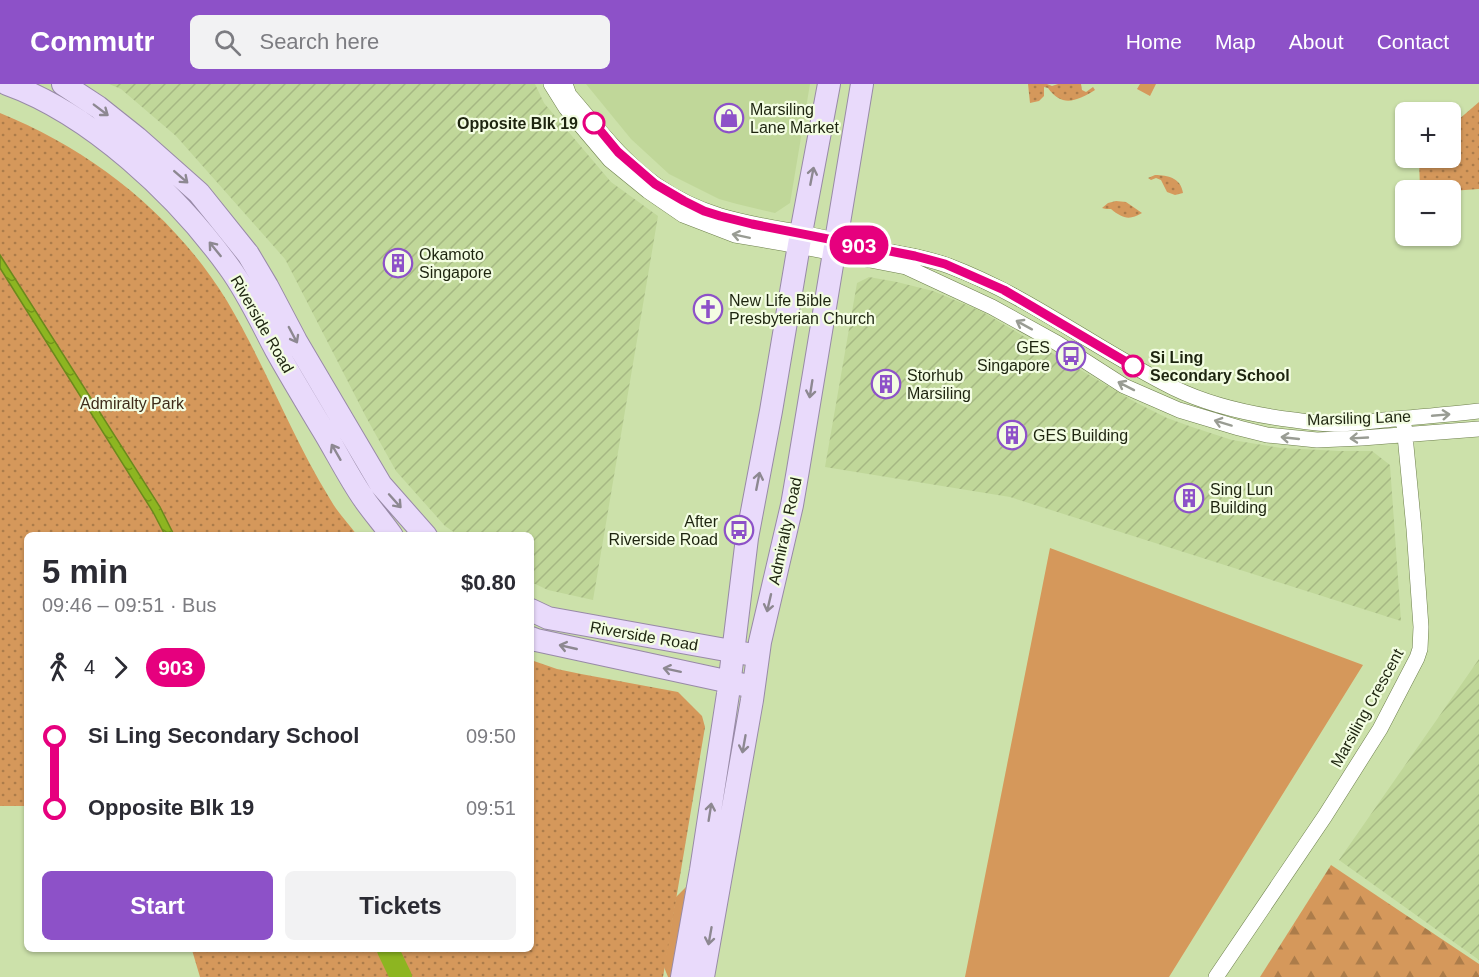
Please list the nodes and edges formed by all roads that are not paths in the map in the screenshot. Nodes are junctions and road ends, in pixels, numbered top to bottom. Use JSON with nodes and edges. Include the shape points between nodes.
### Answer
{"nodes":[{"id":1,"x":7,"y":84,"type":"edge"},
{"id":2,"x":63,"y":84,"type":"edge"},
{"id":3,"x":551,"y":84,"type":"edge"},
{"id":4,"x":565,"y":84,"type":"edge"},
{"id":5,"x":829,"y":84,"type":"edge"},
{"id":6,"x":862,"y":84,"type":"edge"},
{"id":7,"x":800,"y":240,"type":"junction"},
{"id":8,"x":834,"y":247,"type":"junction"},
{"id":9,"x":1479,"y":411,"type":"edge"},
{"id":10,"x":1403,"y":418,"type":"junction"},
{"id":11,"x":1479,"y":429,"type":"edge"},
{"id":12,"x":1406,"y":435,"type":"junction"},
{"id":13,"x":389,"y":532,"type":"edge"},
{"id":14,"x":422,"y":532,"type":"edge"},
{"id":15,"x":534,"y":611,"type":"edge"},
{"id":16,"x":534,"y":639,"type":"edge"},
{"id":17,"x":734,"y":652,"type":"junction"},
{"id":18,"x":758,"y":656,"type":"junction"},
{"id":19,"x":729,"y":683,"type":"junction"},
{"id":20,"x":754,"y":686,"type":"junction"},
{"id":21,"x":682,"y":977,"type":"edge"},
{"id":22,"x":703,"y":977,"type":"edge"},
{"id":23,"x":1216,"y":977,"type":"edge"}],
"edges":[{"from":13,"to":1,"type":"main road","name":"Riverside Road","one_way":true,"via":[[363,498],[247,294],[181,208],[125,156],[74,118]]},
{"from":2,"to":14,"type":"main road","name":"Riverside Road","one_way":true,"via":[[137,138],[206,201],[248,254],[381,485]]},
{"from":7,"to":3,"type":"street","name":"Marsiling Lane","one_way":true,"via":[[735,236],[683,215],[610,160]]},
{"from":4,"to":7,"type":"street","name":"Marsiling Lane","via":[[618,152],[655,184],[720,216]]},
{"from":7,"to":5,"type":"main road","name":"Admiralty Road","one_way":true},
{"from":6,"to":8,"type":"main road","name":"Admiralty Road"},
{"from":7,"to":8,"type":"street","name":"Marsiling Lane"},
{"from":17,"to":7,"type":"main road","name":"Admiralty Road","one_way":true,"via":[[747,538]]},
{"from":8,"to":10,"type":"street","name":"Marsiling Lane","via":[[915,256],[985,280],[1145,372],[1219,405],[1314,423]]},
{"from":12,"to":8,"type":"street","name":"Marsiling Lane","one_way":true,"via":[[1317,440],[1267,435],[1179,410],[1124,386],[992,307],[906,267]]},
{"from":8,"to":18,"type":"main road","name":"Admiralty Road","one_way":true,"via":[[792,505]]},
{"from":10,"to":9,"type":"street","name":"Marsiling Lane","one_way":true},
{"from":10,"to":12,"type":"street","name":"Marsiling Crescent"},
{"from":11,"to":12,"type":"street","name":"Marsiling Lane"},
{"from":12,"to":23,"type":"street","name":"Marsiling Crescent","via":[[1420,650],[1380,729]]},
{"from":15,"to":17,"type":"main road","name":"Riverside Road","via":[[548,618]]},
{"from":19,"to":16,"type":"main road","name":"Riverside Road","one_way":true},
{"from":17,"to":18,"type":"main road","name":"Riverside Road"},
{"from":17,"to":19,"type":"main road","name":"Admiralty Road"},
{"from":18,"to":20,"type":"main road","name":"Admiralty Road"},
{"from":19,"to":20,"type":"main road","name":"Riverside Road"},
{"from":21,"to":19,"type":"main road","name":"Admiralty Road","one_way":true},
{"from":20,"to":22,"type":"main road","name":"Admiralty Road","one_way":true}]}
